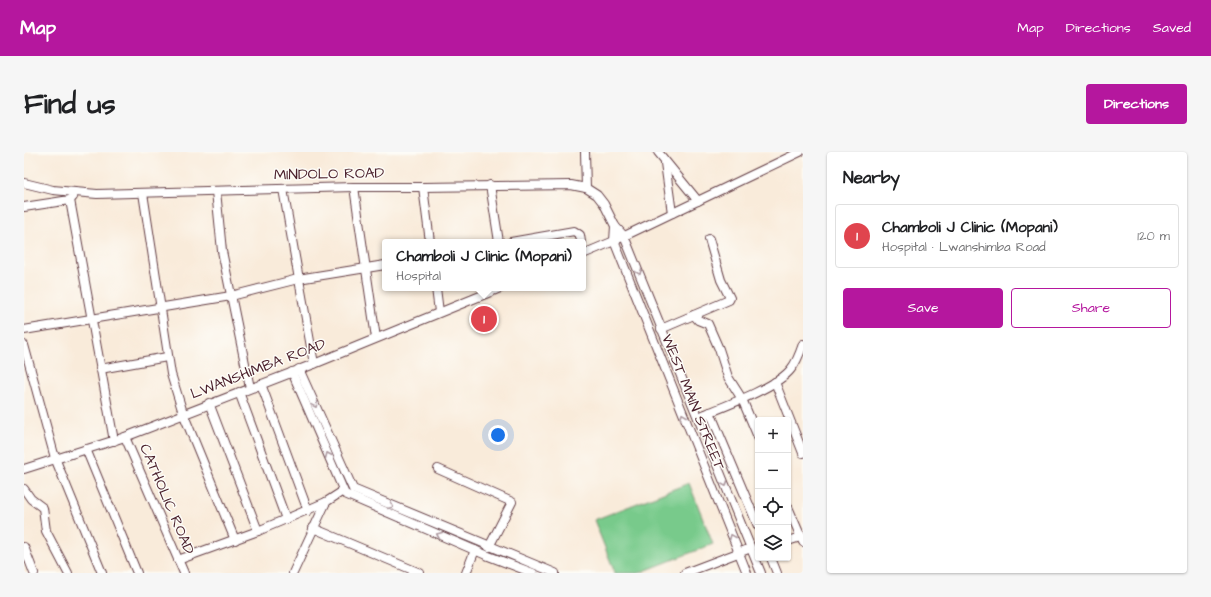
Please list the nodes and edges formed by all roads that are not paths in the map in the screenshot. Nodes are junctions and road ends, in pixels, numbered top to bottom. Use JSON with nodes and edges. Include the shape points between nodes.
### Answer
{"nodes":[{"id":1,"x":586,"y":152,"type":"edge"},
{"id":2,"x":658,"y":152,"type":"edge"},
{"id":3,"x":800,"y":152,"type":"edge"},
{"id":4,"x":665,"y":164,"type":"junction"},
{"id":5,"x":24,"y":183,"type":"edge"},
{"id":6,"x":490,"y":185,"type":"junction"},
{"id":7,"x":354,"y":186,"type":"junction"},
{"id":8,"x":423,"y":187,"type":"junction"},
{"id":9,"x":586,"y":188,"type":"junction"},
{"id":10,"x":283,"y":189,"type":"junction"},
{"id":11,"x":216,"y":191,"type":"junction"},
{"id":12,"x":144,"y":193,"type":"junction"},
{"id":13,"x":77,"y":194,"type":"junction"},
{"id":14,"x":70,"y":200,"type":"junction"},
{"id":15,"x":698,"y":201,"type":"junction"},
{"id":16,"x":24,"y":207,"type":"edge"},
{"id":17,"x":672,"y":214,"type":"junction"},
{"id":18,"x":615,"y":226,"type":"junction"},
{"id":19,"x":624,"y":236,"type":"junction"},
{"id":20,"x":430,"y":239,"type":"edge"},
{"id":21,"x":499,"y":239,"type":"edge"},
{"id":22,"x":528,"y":239,"type":"edge"},
{"id":23,"x":581,"y":239,"type":"edge"},
{"id":24,"x":709,"y":239,"type":"dead end"},
{"id":25,"x":614,"y":241,"type":"junction"},
{"id":26,"x":586,"y":253,"type":"edge"},
{"id":27,"x":382,"y":266,"type":"edge"},
{"id":28,"x":365,"y":269,"type":"junction"},
{"id":29,"x":298,"y":279,"type":"junction"},
{"id":30,"x":436,"y":291,"type":"edge"},
{"id":31,"x":492,"y":291,"type":"edge"},
{"id":32,"x":231,"y":296,"type":"junction"},
{"id":33,"x":162,"y":307,"type":"junction"},
{"id":34,"x":440,"y":312,"type":"junction"},
{"id":35,"x":694,"y":315,"type":"junction"},
{"id":36,"x":92,"y":319,"type":"junction"},
{"id":37,"x":661,"y":329,"type":"junction"},
{"id":38,"x":24,"y":330,"type":"edge"},
{"id":39,"x":376,"y":338,"type":"junction"},
{"id":40,"x":803,"y":344,"type":"edge"},
{"id":41,"x":24,"y":345,"type":"edge"},
{"id":42,"x":167,"y":357,"type":"junction"},
{"id":43,"x":795,"y":363,"type":"junction"},
{"id":44,"x":314,"y":364,"type":"junction"},
{"id":45,"x":803,"y":368,"type":"edge"},
{"id":46,"x":100,"y":369,"type":"junction"},
{"id":47,"x":296,"y":371,"type":"junction"},
{"id":48,"x":775,"y":382,"type":"junction"},
{"id":49,"x":261,"y":384,"type":"junction"},
{"id":50,"x":250,"y":388,"type":"junction"},
{"id":51,"x":239,"y":392,"type":"junction"},
{"id":52,"x":742,"y":398,"type":"junction"},
{"id":53,"x":209,"y":404,"type":"junction"},
{"id":54,"x":710,"y":412,"type":"junction"},
{"id":55,"x":183,"y":413,"type":"junction"},
{"id":56,"x":698,"y":417,"type":"junction"},
{"id":57,"x":755,"y":430,"type":"edge"},
{"id":58,"x":125,"y":437,"type":"junction"},
{"id":59,"x":114,"y":441,"type":"junction"},
{"id":60,"x":86,"y":449,"type":"junction"},
{"id":61,"x":803,"y":453,"type":"edge"},
{"id":62,"x":55,"y":458,"type":"junction"},
{"id":63,"x":24,"y":469,"type":"edge"},
{"id":64,"x":438,"y":469,"type":"dead end"},
{"id":65,"x":24,"y":489,"type":"edge"},
{"id":66,"x":343,"y":491,"type":"junction"},
{"id":67,"x":326,"y":502,"type":"junction"},
{"id":68,"x":308,"y":511,"type":"junction"},
{"id":69,"x":791,"y":514,"type":"edge"},
{"id":70,"x":286,"y":519,"type":"junction"},
{"id":71,"x":758,"y":525,"type":"edge"},
{"id":72,"x":314,"y":528,"type":"junction"},
{"id":73,"x":258,"y":531,"type":"junction"},
{"id":74,"x":802,"y":538,"type":"edge"},
{"id":75,"x":234,"y":540,"type":"junction"},
{"id":76,"x":791,"y":540,"type":"edge"},
{"id":77,"x":24,"y":547,"type":"edge"},
{"id":78,"x":489,"y":547,"type":"junction"},
{"id":79,"x":475,"y":550,"type":"junction"},
{"id":80,"x":754,"y":551,"type":"edge"},
{"id":81,"x":738,"y":552,"type":"junction"},
{"id":82,"x":178,"y":560,"type":"junction"},
{"id":83,"x":772,"y":561,"type":"edge"},
{"id":84,"x":702,"y":570,"type":"edge"},
{"id":85,"x":544,"y":571,"type":"edge"},
{"id":86,"x":34,"y":573,"type":"edge"},
{"id":87,"x":68,"y":573,"type":"edge"},
{"id":88,"x":102,"y":573,"type":"edge"},
{"id":89,"x":136,"y":573,"type":"edge"},
{"id":90,"x":184,"y":573,"type":"edge"},
{"id":91,"x":293,"y":573,"type":"edge"},
{"id":92,"x":420,"y":573,"type":"edge"},
{"id":93,"x":466,"y":573,"type":"edge"},
{"id":94,"x":533,"y":573,"type":"edge"},
{"id":95,"x":555,"y":573,"type":"edge"},
{"id":96,"x":685,"y":573,"type":"edge"},
{"id":97,"x":747,"y":573,"type":"edge"},
{"id":98,"x":761,"y":573,"type":"edge"},
{"id":99,"x":777,"y":573,"type":"edge"}],
"edges":[{"from":1,"to":9,"type":"street"},
{"from":2,"to":4,"type":"street"},
{"from":3,"to":15,"type":"street"},
{"from":4,"to":15,"type":"street"},
{"from":4,"to":17,"type":"street"},
{"from":5,"to":13,"type":"street","name":"MINDOLO ROAD"},
{"from":6,"to":8,"type":"street","name":"MINDOLO ROAD"},
{"from":6,"to":9,"type":"street","name":"MINDOLO ROAD","via":[[556,184]]},
{"from":6,"to":21,"type":"street"},
{"from":7,"to":8,"type":"street","name":"MINDOLO ROAD"},
{"from":7,"to":10,"type":"street","name":"MINDOLO ROAD"},
{"from":7,"to":28,"type":"street"},
{"from":8,"to":20,"type":"street"},
{"from":9,"to":18,"type":"street","via":[[604,204]]},
{"from":10,"to":11,"type":"street","name":"MINDOLO ROAD"},
{"from":10,"to":29,"type":"street"},
{"from":11,"to":12,"type":"street","name":"MINDOLO ROAD"},
{"from":11,"to":32,"type":"street","via":[[219,236]]},
{"from":12,"to":13,"type":"street","name":"MINDOLO ROAD"},
{"from":12,"to":33,"type":"street"},
{"from":13,"to":14,"type":"street"},
{"from":14,"to":16,"type":"street"},
{"from":14,"to":36,"type":"street"},
{"from":15,"to":17,"type":"street"},
{"from":17,"to":19,"type":"street"},
{"from":18,"to":19,"type":"street"},
{"from":18,"to":25,"type":"street"},
{"from":19,"to":25,"type":"street"},
{"from":19,"to":37,"type":"street","one_way":true},
{"from":22,"to":23,"type":"street","via":[[574,231],[580,235]]},
{"from":24,"to":35,"type":"street","via":[[730,298]]},
{"from":25,"to":26,"type":"street"},
{"from":81,"to":25,"type":"street","name":"WEST MAIN STREET","one_way":true},
{"from":27,"to":28,"type":"street"},
{"from":28,"to":29,"type":"street"},
{"from":28,"to":39,"type":"street"},
{"from":29,"to":32,"type":"street"},
{"from":29,"to":44,"type":"street"},
{"from":30,"to":34,"type":"street"},
{"from":31,"to":34,"type":"street","name":"LWANSHIMBA ROAD"},
{"from":32,"to":33,"type":"street"},
{"from":32,"to":50,"type":"street"},
{"from":33,"to":36,"type":"street"},
{"from":33,"to":42,"type":"street"},
{"from":34,"to":39,"type":"street","name":"LWANSHIMBA ROAD"},
{"from":35,"to":37,"type":"street"},
{"from":35,"to":52,"type":"street","via":[[698,320],[708,324],[720,349],[728,376]]},
{"from":36,"to":38,"type":"street"},
{"from":36,"to":46,"type":"street"},
{"from":37,"to":56,"type":"street"},
{"from":39,"to":44,"type":"street","name":"LWANSHIMBA ROAD"},
{"from":40,"to":43,"type":"street"},
{"from":41,"to":62,"type":"street"},
{"from":42,"to":46,"type":"street"},
{"from":42,"to":55,"type":"street"},
{"from":43,"to":45,"type":"street"},
{"from":43,"to":48,"type":"street","via":[[787,374]]},
{"from":44,"to":47,"type":"street","name":"LWANSHIMBA ROAD"},
{"from":46,"to":59,"type":"street"},
{"from":47,"to":49,"type":"street","name":"LWANSHIMBA ROAD"},
{"from":66,"to":47,"type":"street","one_way":true},
{"from":47,"to":78,"type":"street","one_way":true,"via":[[353,489]]},
{"from":48,"to":52,"type":"street"},
{"from":48,"to":61,"type":"street"},
{"from":49,"to":50,"type":"street","name":"LWANSHIMBA ROAD"},
{"from":49,"to":68,"type":"street"},
{"from":50,"to":51,"type":"street","name":"LWANSHIMBA ROAD"},
{"from":51,"to":53,"type":"street","name":"LWANSHIMBA ROAD"},
{"from":51,"to":70,"type":"street"},
{"from":52,"to":54,"type":"street"},
{"from":52,"to":57,"type":"street"},
{"from":53,"to":55,"type":"street","name":"LWANSHIMBA ROAD"},
{"from":53,"to":73,"type":"street"},
{"from":54,"to":56,"type":"street"},
{"from":54,"to":71,"type":"street"},
{"from":55,"to":58,"type":"street","name":"LWANSHIMBA ROAD"},
{"from":55,"to":75,"type":"street"},
{"from":56,"to":80,"type":"street","one_way":true},
{"from":58,"to":59,"type":"street","name":"LWANSHIMBA ROAD"},
{"from":58,"to":82,"type":"street","name":"CATHOLIC ROAD"},
{"from":59,"to":60,"type":"street","name":"LWANSHIMBA ROAD"},
{"from":60,"to":62,"type":"street","name":"LWANSHIMBA ROAD"},
{"from":60,"to":89,"type":"street"},
{"from":62,"to":63,"type":"street","name":"LWANSHIMBA ROAD"},
{"from":62,"to":88,"type":"street"},
{"from":64,"to":78,"type":"street","via":[[512,502]]},
{"from":65,"to":87,"type":"street","via":[[31,499],[43,508],[46,531]]},
{"from":66,"to":67,"type":"street"},
{"from":79,"to":66,"type":"street","one_way":true,"via":[[348,496]]},
{"from":67,"to":68,"type":"street"},
{"from":67,"to":72,"type":"street"},
{"from":68,"to":70,"type":"street"},
{"from":69,"to":74,"type":"street"},
{"from":70,"to":73,"type":"street"},
{"from":72,"to":91,"type":"street"},
{"from":72,"to":92,"type":"street"},
{"from":73,"to":75,"type":"street"},
{"from":74,"to":76,"type":"street"},
{"from":75,"to":82,"type":"street"},
{"from":77,"to":86,"type":"street"},
{"from":78,"to":85,"type":"street"},
{"from":79,"to":93,"type":"street"},
{"from":79,"to":94,"type":"street"},
{"from":80,"to":81,"type":"street"},
{"from":80,"to":98,"type":"street"},
{"from":81,"to":84,"type":"street"},
{"from":81,"to":97,"type":"street","name":"WEST MAIN STREET"},
{"from":82,"to":90,"type":"street","name":"CATHOLIC ROAD"},
{"from":83,"to":99,"type":"street"},
{"from":84,"to":96,"type":"street"},
{"from":85,"to":95,"type":"street"}]}
